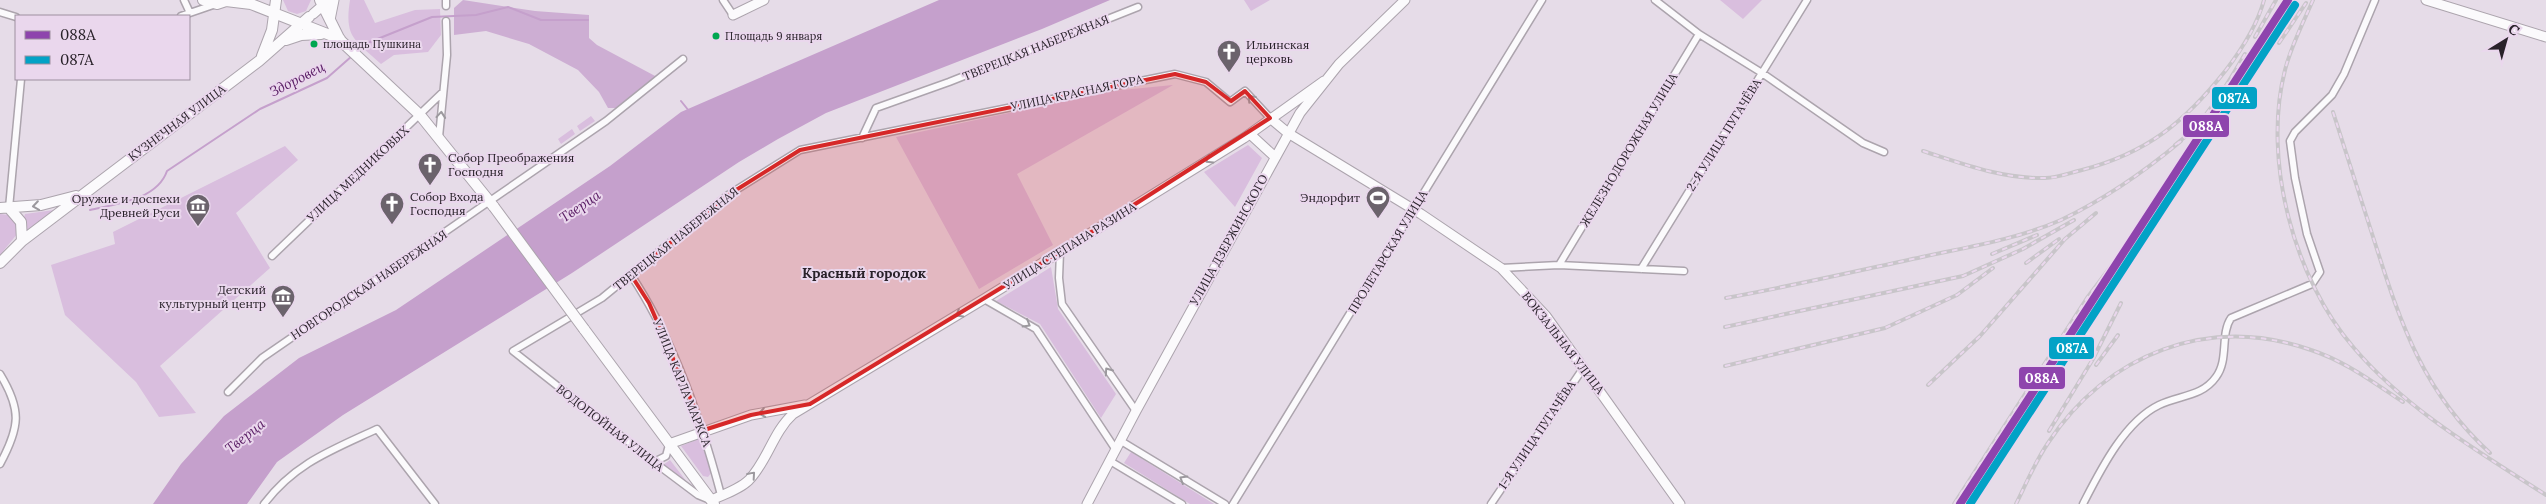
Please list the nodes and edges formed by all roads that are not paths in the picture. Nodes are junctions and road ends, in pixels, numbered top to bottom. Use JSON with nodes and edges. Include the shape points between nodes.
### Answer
{"nodes":[{"id":1,"x":184,"y":0,"type":"edge"},
{"id":2,"x":203,"y":0,"type":"edge"},
{"id":3,"x":276,"y":0,"type":"edge"},
{"id":4,"x":334,"y":0,"type":"edge"},
{"id":5,"x":723,"y":0,"type":"edge"},
{"id":6,"x":764,"y":0,"type":"edge"},
{"id":7,"x":1405,"y":0,"type":"edge"},
{"id":8,"x":1542,"y":0,"type":"edge"},
{"id":9,"x":1655,"y":0,"type":"edge"},
{"id":10,"x":1807,"y":0,"type":"edge"},
{"id":11,"x":2375,"y":0,"type":"edge"},
{"id":12,"x":2426,"y":0,"type":"edge"},
{"id":13,"x":322,"y":1,"type":"edge"},
{"id":14,"x":224,"y":2,"type":"edge"},
{"id":15,"x":1138,"y":7,"type":"dead end"},
{"id":16,"x":0,"y":12,"type":"edge"},
{"id":17,"x":190,"y":13,"type":"junction"},
{"id":18,"x":274,"y":13,"type":"junction"},
{"id":19,"x":183,"y":15,"type":"edge"},
{"id":20,"x":733,"y":15,"type":"joint"},
{"id":21,"x":15,"y":17,"type":"edge"},
{"id":22,"x":301,"y":18,"type":"junction"},
{"id":23,"x":330,"y":20,"type":"junction"},
{"id":24,"x":446,"y":21,"type":"dead end"},
{"id":25,"x":328,"y":34,"type":"junction"},
{"id":26,"x":1699,"y":34,"type":"junction"},
{"id":27,"x":2546,"y":37,"type":"edge"},
{"id":28,"x":343,"y":42,"type":"junction"},
{"id":29,"x":277,"y":46,"type":"junction"},
{"id":30,"x":684,"y":59,"type":"dead end"},
{"id":31,"x":259,"y":61,"type":"junction"},
{"id":32,"x":1762,"y":73,"type":"junction"},
{"id":33,"x":21,"y":80,"type":"edge"},
{"id":34,"x":1324,"y":81,"type":"junction"},
{"id":35,"x":443,"y":92,"type":"junction"},
{"id":36,"x":420,"y":115,"type":"junction"},
{"id":37,"x":1270,"y":118,"type":"junction"},
{"id":38,"x":1288,"y":133,"type":"junction"},
{"id":39,"x":1250,"y":134,"type":"junction"},
{"id":40,"x":440,"y":137,"type":"junction"},
{"id":41,"x":862,"y":138,"type":"junction"},
{"id":42,"x":1884,"y":152,"type":"dead end"},
{"id":43,"x":1275,"y":157,"type":"junction"},
{"id":44,"x":94,"y":185,"type":"junction"},
{"id":45,"x":493,"y":205,"type":"junction"},
{"id":46,"x":5,"y":208,"type":"edge"},
{"id":47,"x":1414,"y":210,"type":"junction"},
{"id":48,"x":22,"y":241,"type":"junction"},
{"id":49,"x":1060,"y":252,"type":"junction"},
{"id":50,"x":272,"y":256,"type":"dead end"},
{"id":51,"x":0,"y":263,"type":"edge"},
{"id":52,"x":1559,"y":266,"type":"junction"},
{"id":53,"x":1501,"y":268,"type":"junction"},
{"id":54,"x":1641,"y":270,"type":"junction"},
{"id":55,"x":1684,"y":271,"type":"dead end"},
{"id":56,"x":631,"y":275,"type":"junction"},
{"id":57,"x":984,"y":300,"type":"junction"},
{"id":58,"x":513,"y":352,"type":"joint"},
{"id":59,"x":1584,"y":367,"type":"junction"},
{"id":60,"x":0,"y":374,"type":"edge"},
{"id":61,"x":228,"y":392,"type":"dead end"},
{"id":62,"x":810,"y":404,"type":"junction"},
{"id":63,"x":1136,"y":411,"type":"junction"},
{"id":64,"x":704,"y":430,"type":"junction"},
{"id":65,"x":1121,"y":441,"type":"junction"},
{"id":66,"x":669,"y":444,"type":"junction"},
{"id":67,"x":1116,"y":450,"type":"junction"},
{"id":68,"x":1110,"y":461,"type":"junction"},
{"id":69,"x":654,"y":462,"type":"junction"},
{"id":70,"x":0,"y":464,"type":"edge"},
{"id":71,"x":721,"y":495,"type":"junction"},
{"id":72,"x":433,"y":503,"type":"edge"},
{"id":73,"x":711,"y":503,"type":"edge"},
{"id":74,"x":264,"y":504,"type":"edge"},
{"id":75,"x":1087,"y":504,"type":"edge"},
{"id":76,"x":1182,"y":504,"type":"edge"},
{"id":77,"x":1225,"y":504,"type":"edge"},
{"id":78,"x":1233,"y":504,"type":"edge"},
{"id":79,"x":1490,"y":504,"type":"edge"},
{"id":80,"x":1680,"y":504,"type":"edge"},
{"id":81,"x":2083,"y":504,"type":"edge"}],
"edges":[{"from":1,"to":17,"type":"street"},
{"from":2,"to":14,"type":"main road"},
{"from":3,"to":18,"type":"main road"},
{"from":3,"to":22,"type":"main road","via":[[280,12]]},
{"from":4,"to":23,"type":"street"},
{"from":5,"to":20,"type":"street"},
{"from":6,"to":20,"type":"street"},
{"from":7,"to":34,"type":"street","name":"УЛИЦА ДЗЕРЖИНСКОГО"},
{"from":8,"to":47,"type":"street","name":"ПРОЛЕТАРСКАЯ УЛИЦА"},
{"from":9,"to":26,"type":"street"},
{"from":10,"to":32,"type":"street","name":"2-Я УЛИЦА ПУГАЧЁВА"},
{"from":11,"to":81,"type":"street","via":[[2332,95],[2290,141],[2307,234],[2320,272],[2318,279],[2231,318],[2217,376],[2192,395],[2159,404],[2140,418],[2110,454]]},
{"from":12,"to":27,"type":"street"},
{"from":13,"to":22,"type":"main road"},
{"from":13,"to":23,"type":"main road"},
{"from":14,"to":17,"type":"street"},
{"from":14,"to":18,"type":"main road","via":[[247,3]]},
{"from":15,"to":41,"type":"street","name":"ТВЕРЕЦКАЯ НАБЕРЕЖНАЯ","via":[[876,108]]},
{"from":16,"to":21,"type":"street"},
{"from":17,"to":19,"type":"street"},
{"from":18,"to":22,"type":"main road"},
{"from":18,"to":31,"type":"main road","via":[[269,41]]},
{"from":22,"to":25,"type":"main road"},
{"from":22,"to":29,"type":"main road"},
{"from":23,"to":28,"type":"main road"},
{"from":24,"to":35,"type":"street"},
{"from":25,"to":28,"type":"main road"},
{"from":25,"to":29,"type":"main road","via":[[302,35]]},
{"from":26,"to":32,"type":"street"},
{"from":26,"to":52,"type":"street","name":"ЖЕЛЕЗНОДОРОЖНАЯ УЛИЦА"},
{"from":28,"to":36,"type":"main road"},
{"from":29,"to":31,"type":"main road"},
{"from":30,"to":45,"type":"street","name":"НОВГОРОДСКАЯ НАБЕРЕЖНАЯ"},
{"from":31,"to":44,"type":"main road","name":"КУЗНЕЧНАЯ УЛИЦА"},
{"from":32,"to":42,"type":"street","via":[[1863,143]]},
{"from":32,"to":54,"type":"street","name":"2-Я УЛИЦА ПУГАЧЁВА"},
{"from":33,"to":46,"type":"street"},
{"from":34,"to":37,"type":"street","name":"УЛИЦА СТЕПАНА РАЗИНА"},
{"from":34,"to":38,"type":"street","name":"УЛИЦА ДЗЕРЖИНСКОГО"},
{"from":35,"to":36,"type":"street","name":"УЛИЦА МЕДНИКОВЫХ"},
{"from":40,"to":35,"type":"street","one_way":true},
{"from":36,"to":40,"type":"main road"},
{"from":36,"to":50,"type":"street","name":"УЛИЦА МЕДНИКОВЫХ"},
{"from":37,"to":38,"type":"street","name":"ВОКЗАЛЬНАЯ УЛИЦА"},
{"from":37,"to":39,"type":"street","name":"УЛИЦА СТЕПАНА РАЗИНА"},
{"from":37,"to":41,"type":"street","name":"УЛИЦА КРАСНАЯ ГОРА","one_way":true,"via":[[1245,91],[1230,102],[1206,82],[1175,74]]},
{"from":38,"to":43,"type":"street","name":"УЛИЦА ДЗЕРЖИНСКОГО"},
{"from":38,"to":47,"type":"street","name":"ВОКЗАЛЬНАЯ УЛИЦА"},
{"from":39,"to":43,"type":"street"},
{"from":39,"to":49,"type":"street","name":"УЛИЦА СТЕПАНА РАЗИНА","one_way":true},
{"from":40,"to":45,"type":"main road"},
{"from":41,"to":56,"type":"street","name":"ТВЕРЕЦКАЯ НАБЕРЕЖНАЯ","via":[[798,147],[728,195]]},
{"from":43,"to":63,"type":"street","name":"УЛИЦА ДЗЕРЖИНСКОГО"},
{"from":44,"to":46,"type":"main road","one_way":true,"via":[[57,202]]},
{"from":44,"to":48,"type":"main road"},
{"from":45,"to":61,"type":"street","name":"НОВГОРОДСКАЯ НАБЕРЕЖНАЯ","via":[[262,358]]},
{"from":45,"to":66,"type":"main road","bridge":true},
{"from":46,"to":48,"type":"main road","via":[[21,222]]},
{"from":47,"to":53,"type":"street","name":"ВОКЗАЛЬНАЯ УЛИЦА"},
{"from":47,"to":78,"type":"street","name":"ПРОЛЕТАРСКАЯ УЛИЦА"},
{"from":48,"to":51,"type":"main road"},
{"from":49,"to":57,"type":"street","name":"УЛИЦА СТЕПАНА РАЗИНА"},
{"from":63,"to":49,"type":"street","one_way":true,"via":[[1062,304],[1058,278]]},
{"from":52,"to":53,"type":"street"},
{"from":52,"to":54,"type":"street"},
{"from":53,"to":59,"type":"street","name":"ВОКЗАЛЬНАЯ УЛИЦА","via":[[1546,316]]},
{"from":54,"to":55,"type":"street"},
{"from":56,"to":58,"type":"street","name":"ТВЕРЕЦКАЯ НАБЕРЕЖНАЯ","via":[[602,298]]},
{"from":56,"to":64,"type":"street","name":"УЛИЦА КАРЛА МАРКСА","via":[[650,303]]},
{"from":57,"to":62,"type":"street","name":"УЛИЦА СТЕПАНА РАЗИНА","one_way":true},
{"from":57,"to":67,"type":"street","one_way":true,"via":[[1036,329]]},
{"from":58,"to":69,"type":"street","name":"ВОДОПОЙНАЯ УЛИЦА"},
{"from":59,"to":79,"type":"street","name":"1-Я УЛИЦА ПУГАЧЁВА"},
{"from":59,"to":80,"type":"street","name":"ВОКЗАЛЬНАЯ УЛИЦА"},
{"from":60,"to":70,"type":"street","via":[[10,389],[17,416],[16,427]]},
{"from":62,"to":64,"type":"street","name":"УЛИЦА СТЕПАНА РАЗИНА","one_way":true,"via":[[751,415]]},
{"from":71,"to":62,"type":"street","name":"УЛИЦА СТЕПАНА РАЗИНА","one_way":true,"via":[[749,480],[762,464],[781,427],[793,414]]},
{"from":63,"to":65,"type":"street","name":"УЛИЦА ДЗЕРЖИНСКОГО"},
{"from":64,"to":66,"type":"street","name":"УЛИЦА СТЕПАНА РАЗИНА"},
{"from":64,"to":71,"type":"street","name":"УЛИЦА КАРЛА МАРКСА"},
{"from":65,"to":67,"type":"street","name":"УЛИЦА ДЗЕРЖИНСКОГО"},
{"from":77,"to":65,"type":"street","one_way":true},
{"from":66,"to":69,"type":"street","via":[[666,456]]},
{"from":66,"to":73,"type":"main road"},
{"from":67,"to":68,"type":"street","name":"УЛИЦА ДЗЕРЖИНСКОГО"},
{"from":68,"to":75,"type":"street","name":"УЛИЦА ДЗЕРЖИНСКОГО"},
{"from":68,"to":76,"type":"street"},
{"from":69,"to":73,"type":"street","name":"ВОДОПОЙНАЯ УЛИЦА"},
{"from":71,"to":73,"type":"street","name":"УЛИЦА СТЕПАНА РАЗИНА"},
{"from":72,"to":74,"type":"street","via":[[377,429],[305,464],[279,484]]}]}
